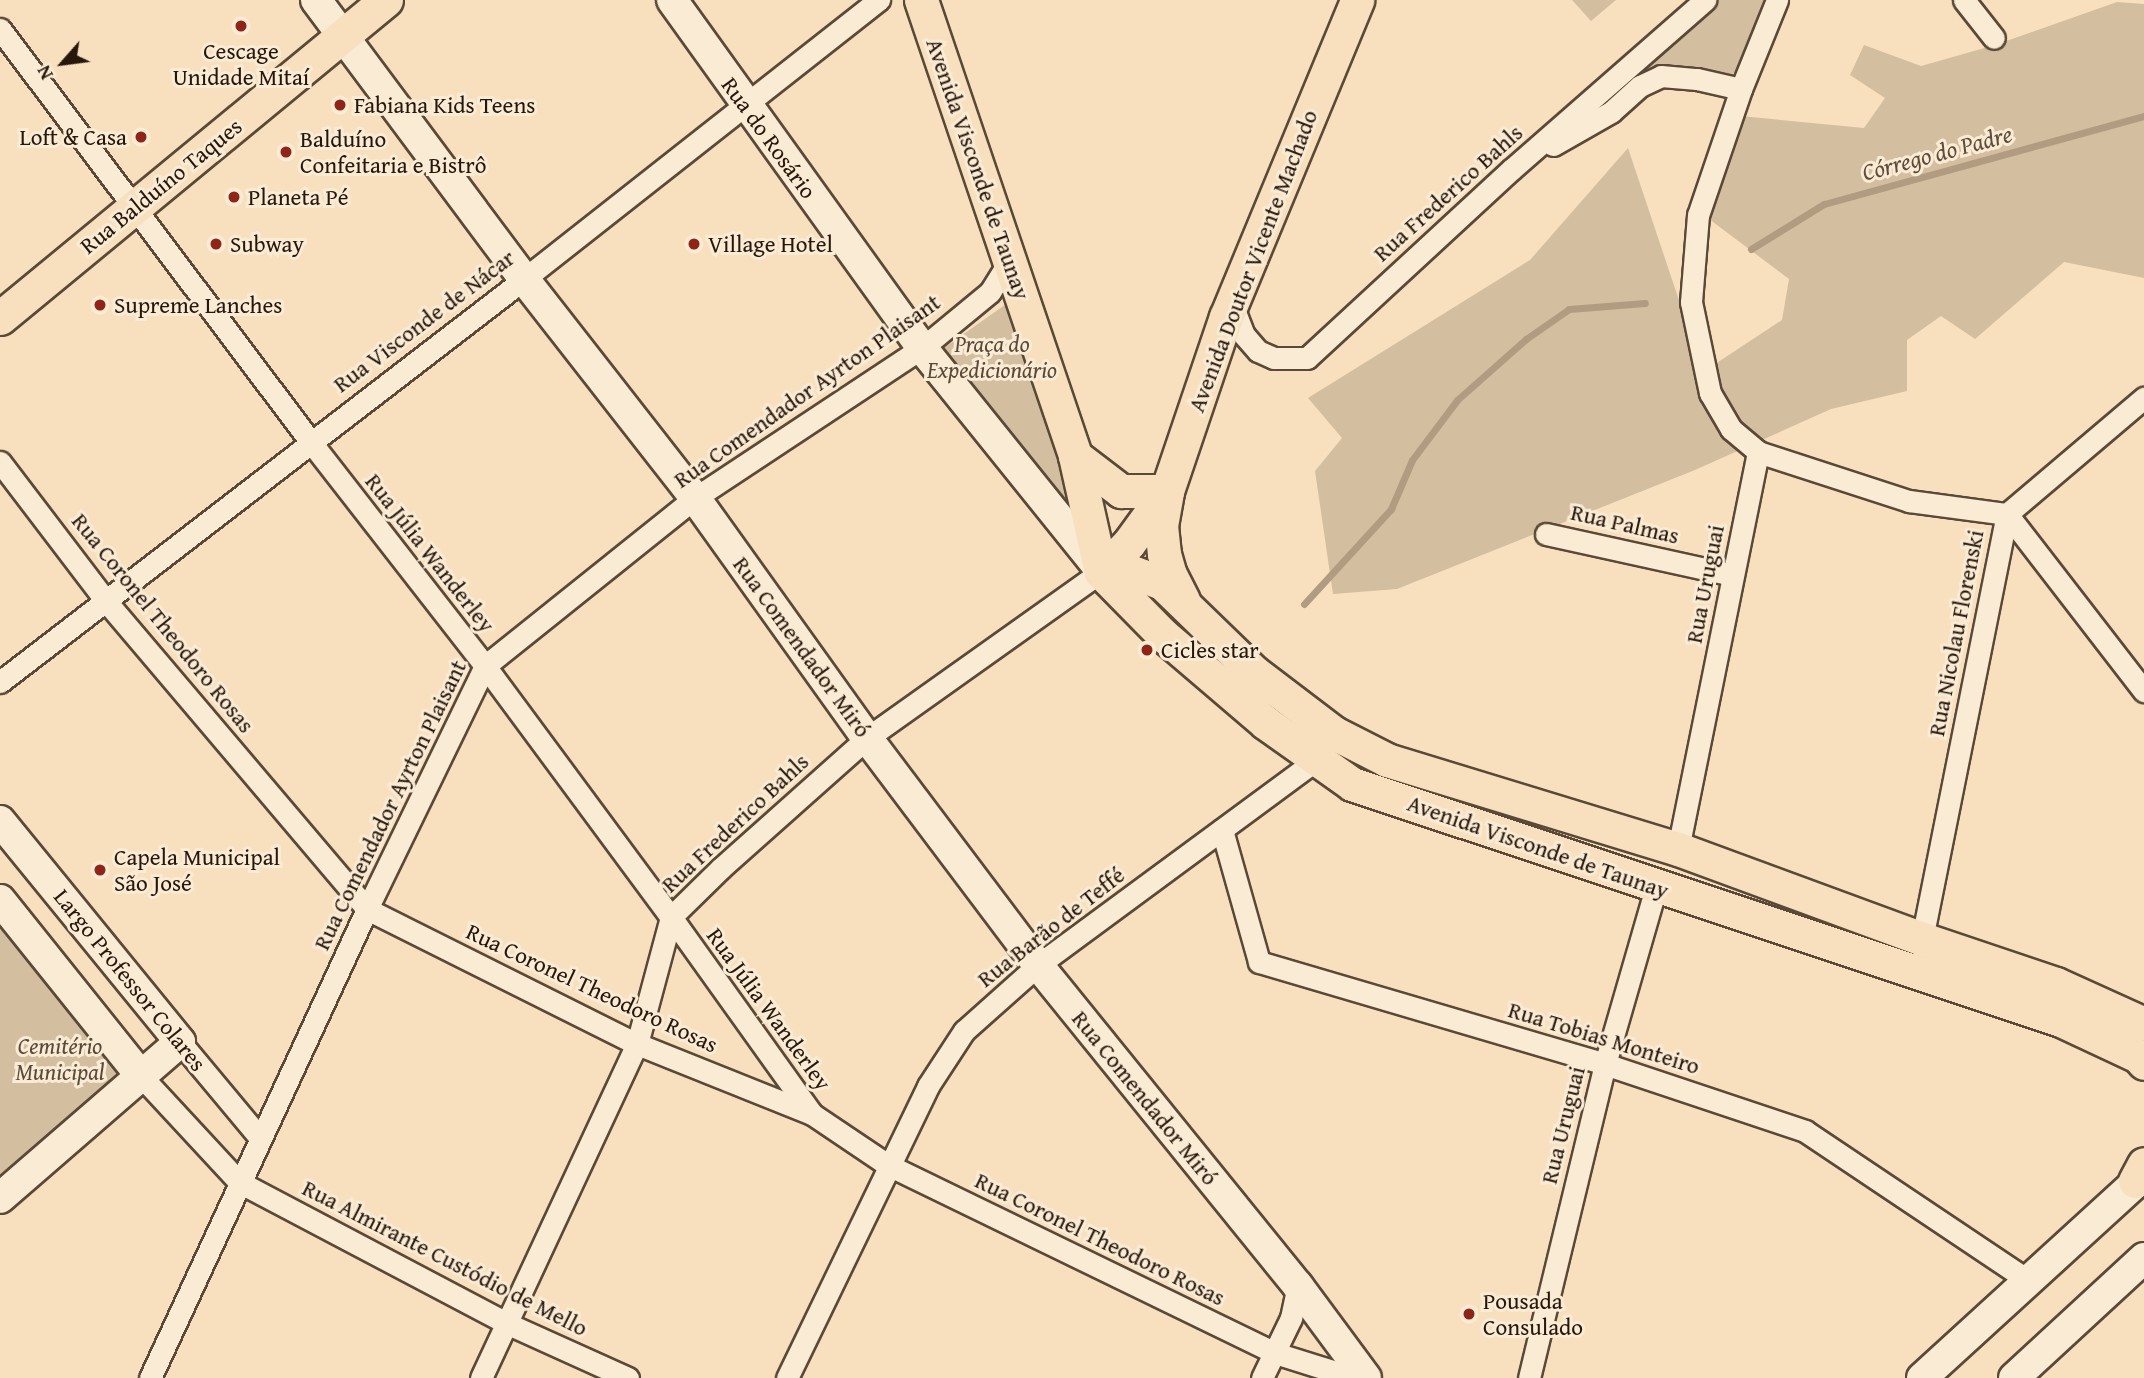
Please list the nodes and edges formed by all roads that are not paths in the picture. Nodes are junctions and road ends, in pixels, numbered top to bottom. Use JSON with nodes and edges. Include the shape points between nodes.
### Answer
{"nodes":[{"id":1,"x":316,"y":0,"type":"edge"},
{"id":2,"x":386,"y":0,"type":"edge"},
{"id":3,"x":672,"y":0,"type":"edge"},
{"id":4,"x":879,"y":0,"type":"edge"},
{"id":5,"x":921,"y":0,"type":"edge"},
{"id":6,"x":1357,"y":0,"type":"edge"},
{"id":7,"x":1705,"y":0,"type":"edge"},
{"id":8,"x":1777,"y":0,"type":"edge"},
{"id":9,"x":1964,"y":0,"type":"edge"},
{"id":10,"x":0,"y":29,"type":"edge"},
{"id":11,"x":342,"y":36,"type":"junction"},
{"id":12,"x":1994,"y":38,"type":"dead end"},
{"id":13,"x":1741,"y":89,"type":"junction"},
{"id":14,"x":744,"y":104,"type":"junction"},
{"id":15,"x":1512,"y":169,"type":"junction"},
{"id":16,"x":136,"y":206,"type":"junction"},
{"id":17,"x":1009,"y":262,"type":"junction"},
{"id":18,"x":523,"y":279,"type":"junction"},
{"id":19,"x":1232,"y":304,"type":"junction"},
{"id":20,"x":0,"y":318,"type":"edge"},
{"id":21,"x":922,"y":348,"type":"junction"},
{"id":22,"x":2144,"y":398,"type":"edge"},
{"id":23,"x":310,"y":441,"type":"junction"},
{"id":24,"x":1758,"y":452,"type":"junction"},
{"id":25,"x":1075,"y":456,"type":"junction"},
{"id":26,"x":0,"y":462,"type":"edge"},
{"id":27,"x":1167,"y":491,"type":"junction"},
{"id":28,"x":695,"y":499,"type":"junction"},
{"id":29,"x":2007,"y":514,"type":"junction"},
{"id":30,"x":1546,"y":534,"type":"dead end"},
{"id":31,"x":1101,"y":572,"type":"junction"},
{"id":32,"x":1733,"y":575,"type":"junction"},
{"id":33,"x":106,"y":600,"type":"junction"},
{"id":34,"x":1186,"y":605,"type":"junction"},
{"id":35,"x":485,"y":666,"type":"junction"},
{"id":36,"x":0,"y":682,"type":"edge"},
{"id":37,"x":2144,"y":691,"type":"edge"},
{"id":38,"x":867,"y":738,"type":"junction"},
{"id":39,"x":1317,"y":760,"type":"junction"},
{"id":40,"x":0,"y":821,"type":"edge"},
{"id":41,"x":1222,"y":831,"type":"junction"},
{"id":42,"x":1678,"y":849,"type":"junction"},
{"id":43,"x":1656,"y":887,"type":"junction"},
{"id":44,"x":64,"y":899,"type":"junction"},
{"id":45,"x":1,"y":901,"type":"edge"},
{"id":46,"x":367,"y":909,"type":"junction"},
{"id":47,"x":671,"y":917,"type":"junction"},
{"id":48,"x":1922,"y":939,"type":"junction"},
{"id":49,"x":1038,"y":965,"type":"junction"},
{"id":50,"x":2144,"y":1024,"type":"edge"},
{"id":51,"x":180,"y":1042,"type":"junction"},
{"id":52,"x":637,"y":1044,"type":"junction"},
{"id":53,"x":1605,"y":1063,"type":"junction"},
{"id":54,"x":2144,"y":1063,"type":"edge"},
{"id":55,"x":141,"y":1076,"type":"junction"},
{"id":56,"x":812,"y":1114,"type":"junction"},
{"id":57,"x":260,"y":1138,"type":"junction"},
{"id":58,"x":888,"y":1165,"type":"junction"},
{"id":59,"x":2141,"y":1173,"type":"edge"},
{"id":60,"x":239,"y":1182,"type":"junction"},
{"id":61,"x":0,"y":1198,"type":"edge"},
{"id":62,"x":2144,"y":1258,"type":"edge"},
{"id":63,"x":2029,"y":1281,"type":"junction"},
{"id":64,"x":1298,"y":1286,"type":"junction"},
{"id":65,"x":506,"y":1323,"type":"junction"},
{"id":66,"x":1275,"y":1353,"type":"junction"},
{"id":67,"x":150,"y":1378,"type":"edge"},
{"id":68,"x":481,"y":1378,"type":"edge"},
{"id":69,"x":628,"y":1378,"type":"edge"},
{"id":70,"x":787,"y":1378,"type":"edge"},
{"id":71,"x":1262,"y":1378,"type":"edge"},
{"id":72,"x":1355,"y":1378,"type":"edge"},
{"id":73,"x":1366,"y":1378,"type":"edge"},
{"id":74,"x":1529,"y":1378,"type":"edge"},
{"id":75,"x":1923,"y":1378,"type":"edge"},
{"id":76,"x":2014,"y":1378,"type":"edge"}],
"edges":[{"from":1,"to":11,"type":"main road","name":"Rua Comendador Miró"},
{"from":2,"to":11,"type":"main road","name":"Rua Balduíno Taques"},
{"from":3,"to":14,"type":"main road","name":"Rua do Rosário"},
{"from":4,"to":14,"type":"street","name":"Rua Visconde de Nácar"},
{"from":5,"to":17,"type":"main road","name":"Avenida Visconde de Taunay"},
{"from":6,"to":19,"type":"main road","name":"Avenida Doutor Vicente Machado"},
{"from":7,"to":15,"type":"street","name":"Rua Frederico Bahls"},
{"from":8,"to":13,"type":"street"},
{"from":9,"to":12,"type":"street"},
{"from":10,"to":16,"type":"street","name":"Rua Júlia Wanderley"},
{"from":11,"to":16,"type":"main road","name":"Rua Balduíno Taques"},
{"from":11,"to":18,"type":"main road","name":"Rua Comendador Miró"},
{"from":13,"to":15,"type":"street","via":[[1661,76],[1640,86],[1611,112]]},
{"from":13,"to":24,"type":"street","via":[[1698,215],[1691,302],[1710,393],[1731,429]]},
{"from":14,"to":18,"type":"street","name":"Rua Visconde de Nácar"},
{"from":14,"to":21,"type":"main road","name":"Rua do Rosário"},
{"from":15,"to":19,"type":"street","name":"Rua Frederico Bahls","via":[[1307,358],[1274,358],[1258,351],[1244,335]]},
{"from":16,"to":20,"type":"main road","name":"Rua Balduíno Taques"},
{"from":16,"to":23,"type":"street","name":"Rua Júlia Wanderley"},
{"from":17,"to":21,"type":"street","name":"Rua Comendador Ayrton Plaisant","via":[[990,292]]},
{"from":17,"to":25,"type":"main road","name":"Avenida Visconde de Taunay"},
{"from":18,"to":23,"type":"street","name":"Rua Visconde de Nácar"},
{"from":18,"to":28,"type":"main road","name":"Rua Comendador Miró"},
{"from":19,"to":27,"type":"main road","name":"Avenida Doutor Vicente Machado"},
{"from":21,"to":28,"type":"street","name":"Rua Comendador Ayrton Plaisant"},
{"from":21,"to":31,"type":"main road","name":"Rua do Rosário"},
{"from":22,"to":29,"type":"street","name":"Rua Nicolau Florenski"},
{"from":23,"to":33,"type":"street","name":"Rua Visconde de Nácar"},
{"from":23,"to":35,"type":"street","name":"Rua Júlia Wanderley"},
{"from":24,"to":29,"type":"street","via":[[1909,501]]},
{"from":24,"to":32,"type":"street","name":"Rua Uruguai"},
{"from":25,"to":27,"type":"main road","via":[[1121,491]]},
{"from":25,"to":31,"type":"main road","name":"Avenida Visconde de Taunay"},
{"from":26,"to":33,"type":"street","name":"Rua Coronel Theodoro Rosas"},
{"from":27,"to":31,"type":"main road"},
{"from":27,"to":34,"type":"main road","name":"Avenida Doutor Vicente Machado","via":[[1161,526],[1164,554]]},
{"from":28,"to":35,"type":"street","name":"Rua Comendador Ayrton Plaisant"},
{"from":28,"to":38,"type":"main road","name":"Rua Comendador Miró"},
{"from":29,"to":37,"type":"street"},
{"from":29,"to":48,"type":"street","name":"Rua Nicolau Florenski"},
{"from":30,"to":32,"type":"street","name":"Rua Palmas"},
{"from":31,"to":34,"type":"main road","via":[[1147,576]]},
{"from":31,"to":38,"type":"street","name":"Rua Frederico Bahls"},
{"from":31,"to":39,"type":"main road","name":"Avenida Visconde de Taunay","via":[[1163,635]]},
{"from":32,"to":42,"type":"street","name":"Rua Uruguai"},
{"from":33,"to":36,"type":"street","name":"Rua Visconde de Nácar"},
{"from":33,"to":46,"type":"street","name":"Rua Coronel Theodoro Rosas"},
{"from":34,"to":42,"type":"main road","name":"Avenida Visconde de Taunay","via":[[1255,673],[1334,733],[1387,760]]},
{"from":35,"to":46,"type":"street","name":"Rua Comendador Ayrton Plaisant"},
{"from":35,"to":47,"type":"street","name":"Rua Júlia Wanderley"},
{"from":38,"to":47,"type":"street","name":"Rua Frederico Bahls"},
{"from":38,"to":49,"type":"main road","name":"Rua Comendador Miró"},
{"from":39,"to":41,"type":"street","name":"Rua Barão de Teffé"},
{"from":39,"to":43,"type":"main road","name":"Avenida Visconde de Taunay","via":[[1352,784]]},
{"from":40,"to":44,"type":"main road","name":"Largo Professor Colares"},
{"from":41,"to":49,"type":"street","name":"Rua Barão de Teffé"},
{"from":41,"to":53,"type":"street","name":"Rua Tobias Monteiro","via":[[1259,962]]},
{"from":42,"to":48,"type":"main road","name":"Avenida Visconde de Taunay"},
{"from":43,"to":53,"type":"street","name":"Rua Uruguai"},
{"from":43,"to":54,"type":"main road","name":"Avenida Visconde de Taunay","via":[[2061,1020]]},
{"from":44,"to":45,"type":"main road","via":[[28,893]]},
{"from":44,"to":51,"type":"main road","name":"Largo Professor Colares"},
{"from":45,"to":55,"type":"main road"},
{"from":46,"to":52,"type":"street","name":"Rua Coronel Theodoro Rosas"},
{"from":46,"to":57,"type":"street","name":"Rua Comendador Ayrton Plaisant"},
{"from":47,"to":52,"type":"street","name":"Rua Frederico Bahls"},
{"from":47,"to":56,"type":"street","name":"Rua Júlia Wanderley"},
{"from":48,"to":50,"type":"main road","name":"Avenida Visconde de Taunay","via":[[2056,984]]},
{"from":49,"to":58,"type":"street","name":"Rua Barão de Teffé","via":[[964,1031],[928,1086]]},
{"from":49,"to":64,"type":"main road","name":"Rua Comendador Miró"},
{"from":51,"to":55,"type":"main road"},
{"from":51,"to":57,"type":"street","name":"Largo Professor Colares"},
{"from":52,"to":56,"type":"street","name":"Rua Coronel Theodoro Rosas"},
{"from":52,"to":65,"type":"street","name":"Rua Frederico Bahls"},
{"from":53,"to":63,"type":"street","name":"Rua Tobias Monteiro","via":[[1805,1131]]},
{"from":53,"to":74,"type":"street","name":"Rua Uruguai"},
{"from":55,"to":60,"type":"street"},
{"from":55,"to":61,"type":"main road"},
{"from":56,"to":58,"type":"street","name":"Rua Coronel Theodoro Rosas"},
{"from":57,"to":60,"type":"street","name":"Rua Comendador Ayrton Plaisant"},
{"from":58,"to":66,"type":"street","name":"Rua Coronel Theodoro Rosas"},
{"from":58,"to":70,"type":"street","name":"Rua Barão de Teffé"},
{"from":59,"to":63,"type":"main road"},
{"from":60,"to":65,"type":"street","name":"Rua Almirante Custódio de Mello"},
{"from":60,"to":67,"type":"street","name":"Rua Comendador Ayrton Plaisant"},
{"from":62,"to":76,"type":"main road"},
{"from":63,"to":75,"type":"main road"},
{"from":64,"to":66,"type":"street","via":[[1291,1318]]},
{"from":64,"to":73,"type":"main road","name":"Rua Comendador Miró"},
{"from":65,"to":68,"type":"street","name":"Rua Frederico Bahls"},
{"from":65,"to":69,"type":"street","name":"Rua Almirante Custódio de Mello"},
{"from":66,"to":71,"type":"street"},
{"from":66,"to":72,"type":"street","name":"Rua Coronel Theodoro Rosas"}]}
